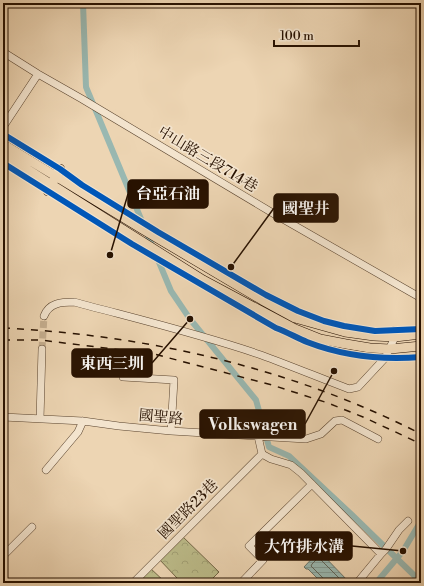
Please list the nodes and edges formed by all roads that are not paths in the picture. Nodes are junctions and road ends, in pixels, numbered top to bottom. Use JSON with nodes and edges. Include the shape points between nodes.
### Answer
{"nodes":[{"id":1,"x":3,"y":52,"type":"edge"},
{"id":2,"x":38,"y":74,"type":"junction"},
{"id":3,"x":3,"y":127,"type":"edge"},
{"id":4,"x":3,"y":144,"type":"edge"},
{"id":5,"x":3,"y":154,"type":"edge"},
{"id":6,"x":54,"y":180,"type":"junction"},
{"id":7,"x":211,"y":266,"type":"junction"},
{"id":8,"x":202,"y":282,"type":"junction"},
{"id":9,"x":421,"y":298,"type":"edge"},
{"id":10,"x":44,"y":316,"type":"tunnel mouth"},
{"id":11,"x":395,"y":334,"type":"junction"},
{"id":12,"x":421,"y":334,"type":"edge"},
{"id":13,"x":421,"y":346,"type":"edge"},
{"id":14,"x":390,"y":349,"type":"junction"},
{"id":15,"x":42,"y":350,"type":"tunnel mouth"},
{"id":16,"x":123,"y":377,"type":"dead end"},
{"id":17,"x":3,"y":417,"type":"edge"},
{"id":18,"x":40,"y":419,"type":"junction"},
{"id":19,"x":82,"y":422,"type":"junction"},
{"id":20,"x":171,"y":431,"type":"junction"},
{"id":21,"x":258,"y":436,"type":"junction"},
{"id":22,"x":378,"y":439,"type":"dead end"},
{"id":23,"x":262,"y":454,"type":"junction"},
{"id":24,"x":46,"y":470,"type":"dead end"},
{"id":25,"x":312,"y":484,"type":"junction"},
{"id":26,"x":408,"y":521,"type":"dead end"},
{"id":27,"x":32,"y":527,"type":"dead end"},
{"id":28,"x":382,"y":554,"type":"junction"},
{"id":29,"x":3,"y":556,"type":"edge"},
{"id":30,"x":133,"y":583,"type":"edge"},
{"id":31,"x":241,"y":583,"type":"edge"},
{"id":32,"x":357,"y":583,"type":"edge"}],
"edges":[{"from":1,"to":2,"type":"street","name":"中山路三段714巷"},
{"from":2,"to":3,"type":"street"},
{"from":2,"to":9,"type":"street","name":"中山路三段714巷"},
{"from":4,"to":6,"type":"main road"},
{"from":5,"to":6,"type":"main road"},
{"from":6,"to":7,"type":"main road"},
{"from":6,"to":8,"type":"main road"},
{"from":7,"to":8,"type":"main road"},
{"from":7,"to":11,"type":"main road","via":[[262,300],[296,318],[344,332],[374,336]]},
{"from":8,"to":14,"type":"main road","via":[[320,339]]},
{"from":10,"to":14,"type":"street","via":[[51,306],[57,303],[74,302],[182,330],[262,355],[349,389],[358,387]]},
{"from":11,"to":12,"type":"main road"},
{"from":11,"to":14,"type":"street"},
{"from":13,"to":14,"type":"main road"},
{"from":15,"to":18,"type":"street"},
{"from":16,"to":20,"type":"street","via":[[174,380]]},
{"from":17,"to":18,"type":"street","name":"國聖路"},
{"from":18,"to":19,"type":"street","name":"國聖路"},
{"from":19,"to":20,"type":"street","name":"國聖路"},
{"from":19,"to":24,"type":"street","via":[[78,432]]},
{"from":20,"to":21,"type":"street","name":"國聖路"},
{"from":21,"to":22,"type":"street","name":"國聖路","via":[[306,439],[321,434],[336,421],[342,420]]},
{"from":21,"to":23,"type":"street"},
{"from":23,"to":25,"type":"street","via":[[291,465]]},
{"from":23,"to":30,"type":"street","name":"國聖路23巷"},
{"from":25,"to":28,"type":"street"},
{"from":25,"to":31,"type":"street","via":[[249,546],[263,560]]},
{"from":26,"to":28,"type":"street"},
{"from":27,"to":29,"type":"street"},
{"from":28,"to":32,"type":"street"}]}
